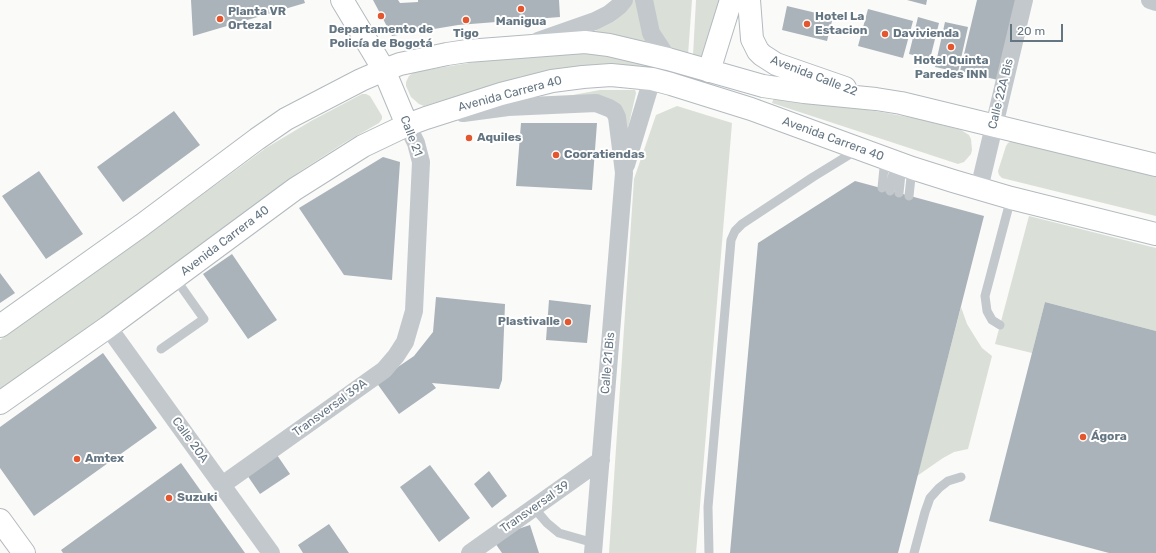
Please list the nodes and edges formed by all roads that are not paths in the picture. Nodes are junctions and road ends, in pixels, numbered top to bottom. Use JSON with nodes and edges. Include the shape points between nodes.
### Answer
{"nodes":[{"id":1,"x":342,"y":0,"type":"edge"},
{"id":2,"x":624,"y":0,"type":"edge"},
{"id":3,"x":644,"y":0,"type":"edge"},
{"id":4,"x":730,"y":0,"type":"edge"},
{"id":5,"x":749,"y":0,"type":"edge"},
{"id":6,"x":1024,"y":0,"type":"edge"},
{"id":7,"x":1150,"y":0,"type":"edge"},
{"id":8,"x":1156,"y":2,"type":"edge"},
{"id":9,"x":525,"y":46,"type":"junction"},
{"id":10,"x":668,"y":59,"type":"junction"},
{"id":11,"x":384,"y":70,"type":"junction"},
{"id":12,"x":709,"y":70,"type":"junction"},
{"id":13,"x":652,"y":79,"type":"junction"},
{"id":14,"x":876,"y":99,"type":"junction"},
{"id":15,"x":417,"y":121,"type":"junction"},
{"id":16,"x":994,"y":125,"type":"junction"},
{"id":17,"x":860,"y":148,"type":"junction"},
{"id":18,"x":899,"y":163,"type":"junction"},
{"id":19,"x":1156,"y":165,"type":"edge"},
{"id":20,"x":624,"y":173,"type":"junction"},
{"id":21,"x":979,"y":189,"type":"junction"},
{"id":22,"x":909,"y":196,"type":"dead end"},
{"id":23,"x":1011,"y":198,"type":"junction"},
{"id":24,"x":1156,"y":234,"type":"edge"},
{"id":25,"x":174,"y":278,"type":"junction"},
{"id":26,"x":414,"y":311,"type":"joint"},
{"id":27,"x":0,"y":326,"type":"edge"},
{"id":28,"x":1000,"y":326,"type":"dead end"},
{"id":29,"x":108,"y":327,"type":"junction"},
{"id":30,"x":161,"y":349,"type":"dead end"},
{"id":31,"x":0,"y":403,"type":"edge"},
{"id":32,"x":601,"y":460,"type":"junction"},
{"id":33,"x":961,"y":477,"type":"dead end"},
{"id":34,"x":222,"y":485,"type":"junction"},
{"id":35,"x":534,"y":508,"type":"junction"},
{"id":36,"x":0,"y":520,"type":"edge"},
{"id":37,"x":17,"y":548,"type":"edge"},
{"id":38,"x":594,"y":548,"type":"edge"},
{"id":39,"x":271,"y":553,"type":"edge"},
{"id":40,"x":470,"y":553,"type":"edge"},
{"id":41,"x":709,"y":553,"type":"edge"},
{"id":42,"x":914,"y":553,"type":"edge"}],
"edges":[{"from":1,"to":11,"type":"main road","name":"Calle 21"},
{"from":2,"to":9,"type":"street","via":[[604,17]]},
{"from":3,"to":10,"type":"street","via":[[651,33]]},
{"from":4,"to":12,"type":"main road"},
{"from":5,"to":14,"type":"main road","name":"Avenida Calle 22","via":[[752,39],[762,55],[776,64]]},
{"from":6,"to":16,"type":"street","name":"Calle 22A Bis"},
{"from":7,"to":8,"type":"street"},
{"from":9,"to":10,"type":"main road","via":[[585,42],[631,49]]},
{"from":9,"to":11,"type":"main road","via":[[447,54]]},
{"from":10,"to":12,"type":"main road"},
{"from":11,"to":15,"type":"main road","name":"Calle 21"},
{"from":11,"to":27,"type":"main road","via":[[286,119]]},
{"from":12,"to":14,"type":"main road","via":[[763,86]]},
{"from":13,"to":15,"type":"main road","name":"Avenida Carrera 40","via":[[611,75],[552,81],[501,94]]},
{"from":13,"to":17,"type":"main road","name":"Avenida Carrera 40","via":[[751,109]]},
{"from":13,"to":20,"type":"street","name":"Calle 21 Bis"},
{"from":14,"to":16,"type":"main road"},
{"from":15,"to":20,"type":"street","name":"Calle 21 Bis","via":[[508,107],[596,103],[614,111],[617,117]]},
{"from":15,"to":25,"type":"main road","name":"Avenida Carrera 40","via":[[363,146],[301,185]]},
{"from":15,"to":26,"type":"street","name":"Calle 21","via":[[416,143],[421,162]]},
{"from":16,"to":19,"type":"main road"},
{"from":16,"to":21,"type":"street","name":"Calle 22A Bis"},
{"from":17,"to":18,"type":"main road","name":"Avenida Carrera 40"},
{"from":17,"to":41,"type":"lane","via":[[742,224],[731,240],[708,507]]},
{"from":18,"to":18,"type":"lane","via":[[890,190]]},
{"from":18,"to":21,"type":"main road","name":"Avenida Carrera 40"},
{"from":18,"to":22,"type":"lane"},
{"from":20,"to":32,"type":"street","name":"Calle 21 Bis"},
{"from":21,"to":23,"type":"main road","name":"Avenida Carrera 40"},
{"from":23,"to":24,"type":"main road","name":"Avenida Carrera 40"},
{"from":23,"to":28,"type":"lane","via":[[985,296],[987,311],[992,320]]},
{"from":25,"to":29,"type":"main road","name":"Avenida Carrera 40"},
{"from":25,"to":30,"type":"lane","via":[[204,319]]},
{"from":26,"to":34,"type":"street","name":"Transversal 39A","via":[[405,342],[384,370]]},
{"from":29,"to":31,"type":"main road","name":"Avenida Carrera 40"},
{"from":29,"to":34,"type":"street","name":"Calle 20A"},
{"from":32,"to":35,"type":"street","name":"Transversal 39"},
{"from":32,"to":38,"type":"street","name":"Calle 21 Bis"},
{"from":33,"to":42,"type":"lane","via":[[948,481],[930,498]]},
{"from":34,"to":39,"type":"street","name":"Calle 20A"},
{"from":35,"to":38,"type":"lane","via":[[559,533]]},
{"from":35,"to":40,"type":"street","name":"Transversal 39"},
{"from":36,"to":37,"type":"main road"}]}
